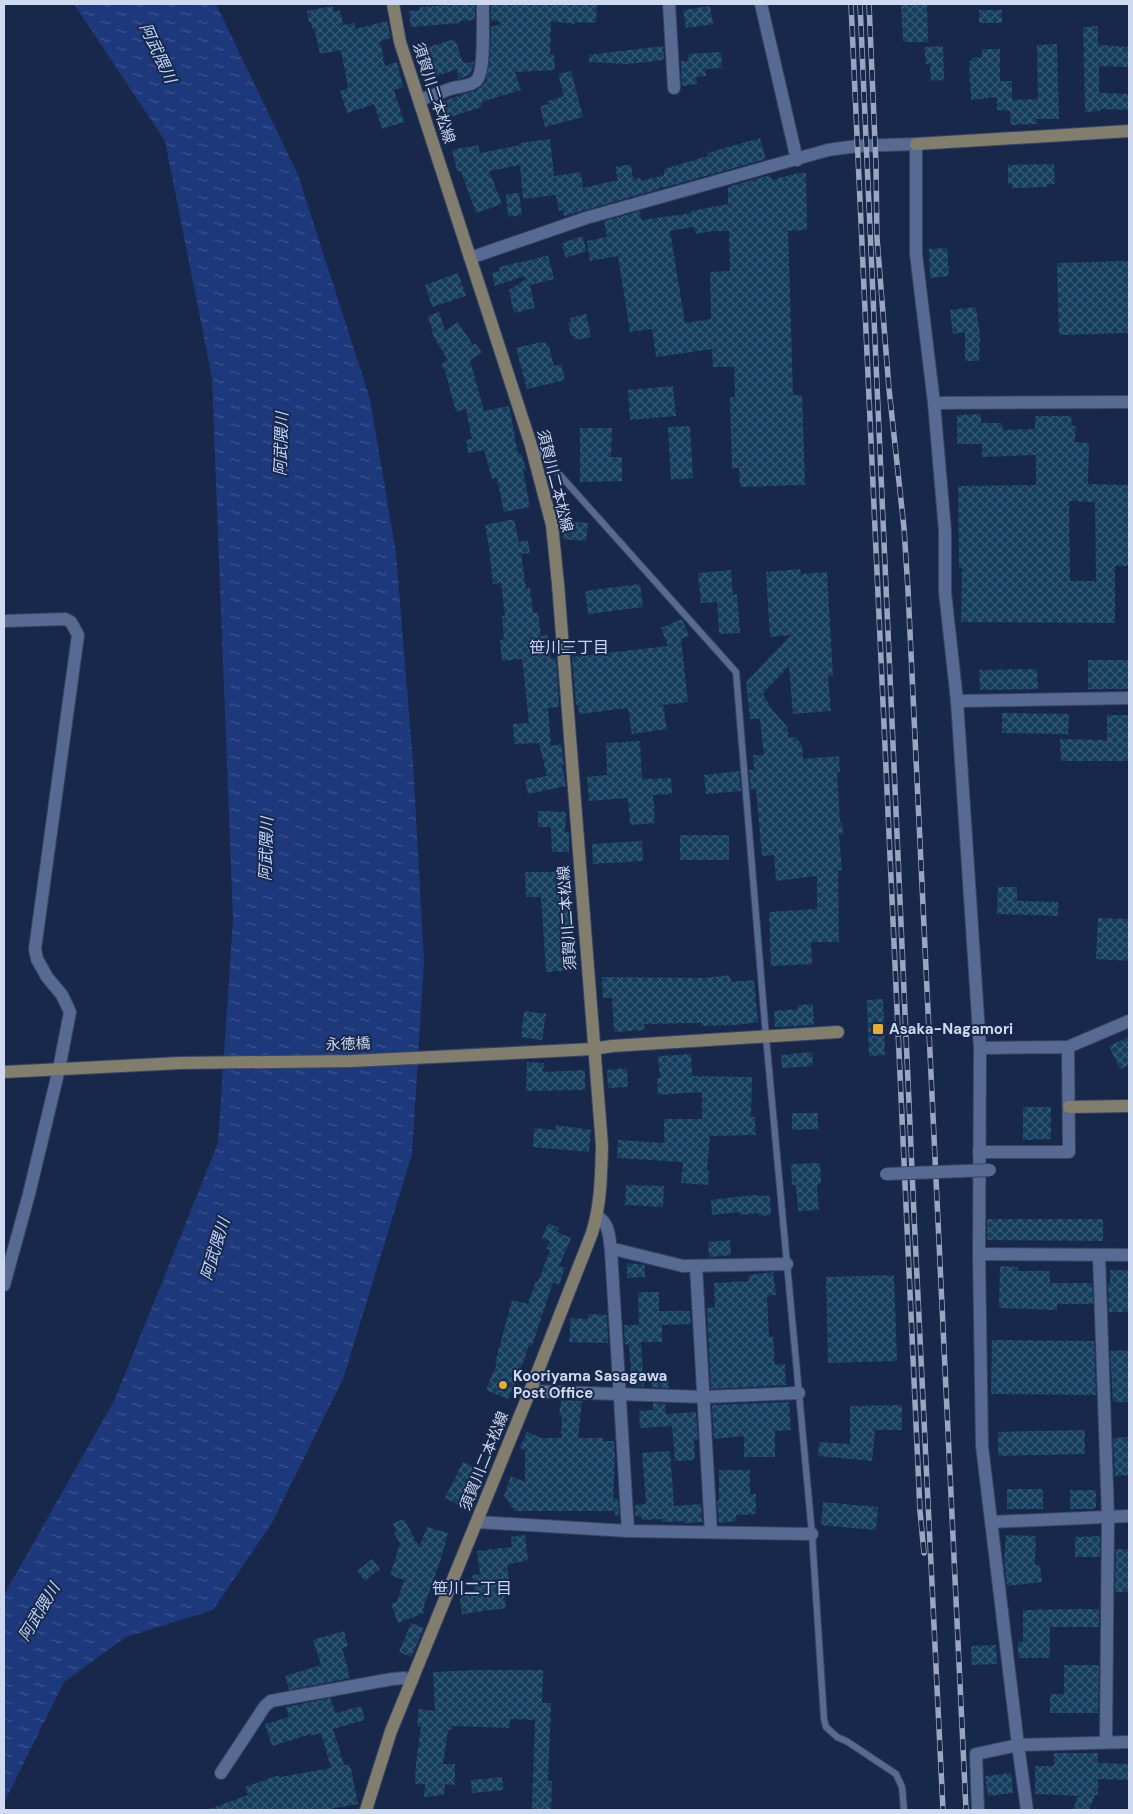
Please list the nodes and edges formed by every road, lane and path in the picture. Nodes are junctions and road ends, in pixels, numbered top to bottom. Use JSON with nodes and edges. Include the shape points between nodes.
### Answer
{"nodes":[{"id":1,"x":393,"y":4,"type":"edge"},
{"id":2,"x":482,"y":4,"type":"edge"},
{"id":3,"x":669,"y":4,"type":"edge"},
{"id":4,"x":761,"y":4,"type":"edge"},
{"id":5,"x":674,"y":88,"type":"dead end"},
{"id":6,"x":420,"y":100,"type":"junction"},
{"id":7,"x":1129,"y":131,"type":"edge"},
{"id":8,"x":916,"y":144,"type":"junction"},
{"id":9,"x":797,"y":160,"type":"junction"},
{"id":10,"x":470,"y":258,"type":"junction"},
{"id":11,"x":1129,"y":402,"type":"edge"},
{"id":12,"x":934,"y":403,"type":"junction"},
{"id":13,"x":530,"y":442,"type":"junction"},
{"id":14,"x":4,"y":621,"type":"edge"},
{"id":15,"x":1129,"y":698,"type":"edge"},
{"id":16,"x":957,"y":701,"type":"junction"},
{"id":17,"x":1129,"y":1021,"type":"edge"},
{"id":18,"x":838,"y":1032,"type":"dead end"},
{"id":19,"x":766,"y":1037,"type":"junction"},
{"id":20,"x":1068,"y":1047,"type":"junction"},
{"id":21,"x":980,"y":1048,"type":"junction"},
{"id":22,"x":593,"y":1049,"type":"junction"},
{"id":23,"x":59,"y":1069,"type":"junction"},
{"id":24,"x":4,"y":1072,"type":"edge"},
{"id":25,"x":1129,"y":1106,"type":"edge"},
{"id":26,"x":1069,"y":1107,"type":"junction"},
{"id":27,"x":979,"y":1152,"type":"junction"},
{"id":28,"x":990,"y":1170,"type":"dead end"},
{"id":29,"x":886,"y":1174,"type":"dead end"},
{"id":30,"x":597,"y":1216,"type":"junction"},
{"id":31,"x":611,"y":1251,"type":"junction"},
{"id":32,"x":979,"y":1254,"type":"junction"},
{"id":33,"x":1129,"y":1255,"type":"edge"},
{"id":34,"x":1099,"y":1256,"type":"junction"},
{"id":35,"x":787,"y":1264,"type":"junction"},
{"id":36,"x":696,"y":1266,"type":"junction"},
{"id":37,"x":4,"y":1285,"type":"edge"},
{"id":38,"x":530,"y":1391,"type":"junction"},
{"id":39,"x":620,"y":1393,"type":"junction"},
{"id":40,"x":799,"y":1393,"type":"junction"},
{"id":41,"x":704,"y":1397,"type":"junction"},
{"id":42,"x":1108,"y":1516,"type":"junction"},
{"id":43,"x":1129,"y":1516,"type":"edge"},
{"id":44,"x":476,"y":1522,"type":"junction"},
{"id":45,"x":991,"y":1522,"type":"junction"},
{"id":46,"x":628,"y":1531,"type":"junction"},
{"id":47,"x":711,"y":1532,"type":"junction"},
{"id":48,"x":812,"y":1534,"type":"junction"},
{"id":49,"x":412,"y":1680,"type":"junction"},
{"id":50,"x":1106,"y":1742,"type":"junction"},
{"id":51,"x":1129,"y":1742,"type":"edge"},
{"id":52,"x":1018,"y":1745,"type":"junction"},
{"id":53,"x":221,"y":1773,"type":"dead end"},
{"id":54,"x":366,"y":1810,"type":"edge"},
{"id":55,"x":904,"y":1810,"type":"edge"},
{"id":56,"x":978,"y":1810,"type":"edge"},
{"id":57,"x":1027,"y":1810,"type":"edge"}],
"edges":[{"from":1,"to":6,"type":"main road","name":"須賀川二本松線","via":[[400,42]]},
{"from":2,"to":6,"type":"street","via":[[480,76],[469,85]]},
{"from":3,"to":5,"type":"street"},
{"from":4,"to":9,"type":"street"},
{"from":6,"to":10,"type":"main road","name":"須賀川二本松線"},
{"from":7,"to":8,"type":"main road"},
{"from":8,"to":9,"type":"street","via":[[857,146],[828,150]]},
{"from":8,"to":12,"type":"street","via":[[916,254]]},
{"from":9,"to":10,"type":"street","via":[[586,218]]},
{"from":10,"to":13,"type":"main road","name":"須賀川二本松線"},
{"from":11,"to":12,"type":"street"},
{"from":12,"to":16,"type":"street","via":[[944,531],[945,599]]},
{"from":13,"to":19,"type":"lane","via":[[736,672]]},
{"from":13,"to":22,"type":"main road","name":"須賀川二本松線","via":[[552,525]]},
{"from":14,"to":23,"type":"street","via":[[65,619],[71,622],[78,635],[35,950],[47,977],[62,995],[70,1012]]},
{"from":15,"to":16,"type":"street"},
{"from":16,"to":21,"type":"street"},
{"from":17,"to":20,"type":"street"},
{"from":18,"to":19,"type":"main road","name":"永徳橋"},
{"from":19,"to":22,"type":"main road","name":"永徳橋"},
{"from":19,"to":35,"type":"lane"},
{"from":20,"to":21,"type":"street"},
{"from":20,"to":26,"type":"street"},
{"from":21,"to":27,"type":"street"},
{"from":22,"to":23,"type":"main road","name":"永徳橋","via":[[352,1061],[180,1063]]},
{"from":22,"to":30,"type":"main road","name":"須賀川二本松線","via":[[602,1146]]},
{"from":23,"to":24,"type":"main road","name":"永徳橋"},
{"from":23,"to":37,"type":"street"},
{"from":25,"to":26,"type":"main road"},
{"from":26,"to":27,"type":"street","via":[[1069,1152]]},
{"from":27,"to":32,"type":"street"},
{"from":28,"to":29,"type":"street","bridge":true},
{"from":30,"to":31,"type":"street","via":[[608,1227]]},
{"from":30,"to":38,"type":"main road","name":"須賀川二本松線"},
{"from":31,"to":36,"type":"street"},
{"from":31,"to":39,"type":"street"},
{"from":32,"to":34,"type":"street"},
{"from":32,"to":45,"type":"street","via":[[982,1446]]},
{"from":33,"to":34,"type":"street"},
{"from":34,"to":42,"type":"street"},
{"from":35,"to":36,"type":"street"},
{"from":35,"to":40,"type":"lane"},
{"from":36,"to":41,"type":"street"},
{"from":38,"to":39,"type":"street"},
{"from":38,"to":44,"type":"main road","name":"須賀川二本松線"},
{"from":39,"to":41,"type":"street"},
{"from":39,"to":46,"type":"street"},
{"from":40,"to":41,"type":"street"},
{"from":40,"to":48,"type":"lane"},
{"from":41,"to":47,"type":"street"},
{"from":42,"to":43,"type":"street"},
{"from":42,"to":45,"type":"street"},
{"from":42,"to":50,"type":"street"},
{"from":44,"to":46,"type":"street"},
{"from":44,"to":49,"type":"main road","name":"須賀川二本松線"},
{"from":45,"to":52,"type":"street"},
{"from":46,"to":47,"type":"street"},
{"from":47,"to":48,"type":"street"},
{"from":48,"to":55,"type":"lane","via":[[826,1727],[896,1774],[902,1787]]},
{"from":49,"to":53,"type":"street","via":[[392,1679],[271,1701],[264,1706]]},
{"from":49,"to":54,"type":"main road","name":"須賀川二本松線","via":[[391,1731]]},
{"from":50,"to":51,"type":"street"},
{"from":50,"to":52,"type":"street"},
{"from":52,"to":56,"type":"street","via":[[976,1754]]},
{"from":52,"to":57,"type":"street"}]}
